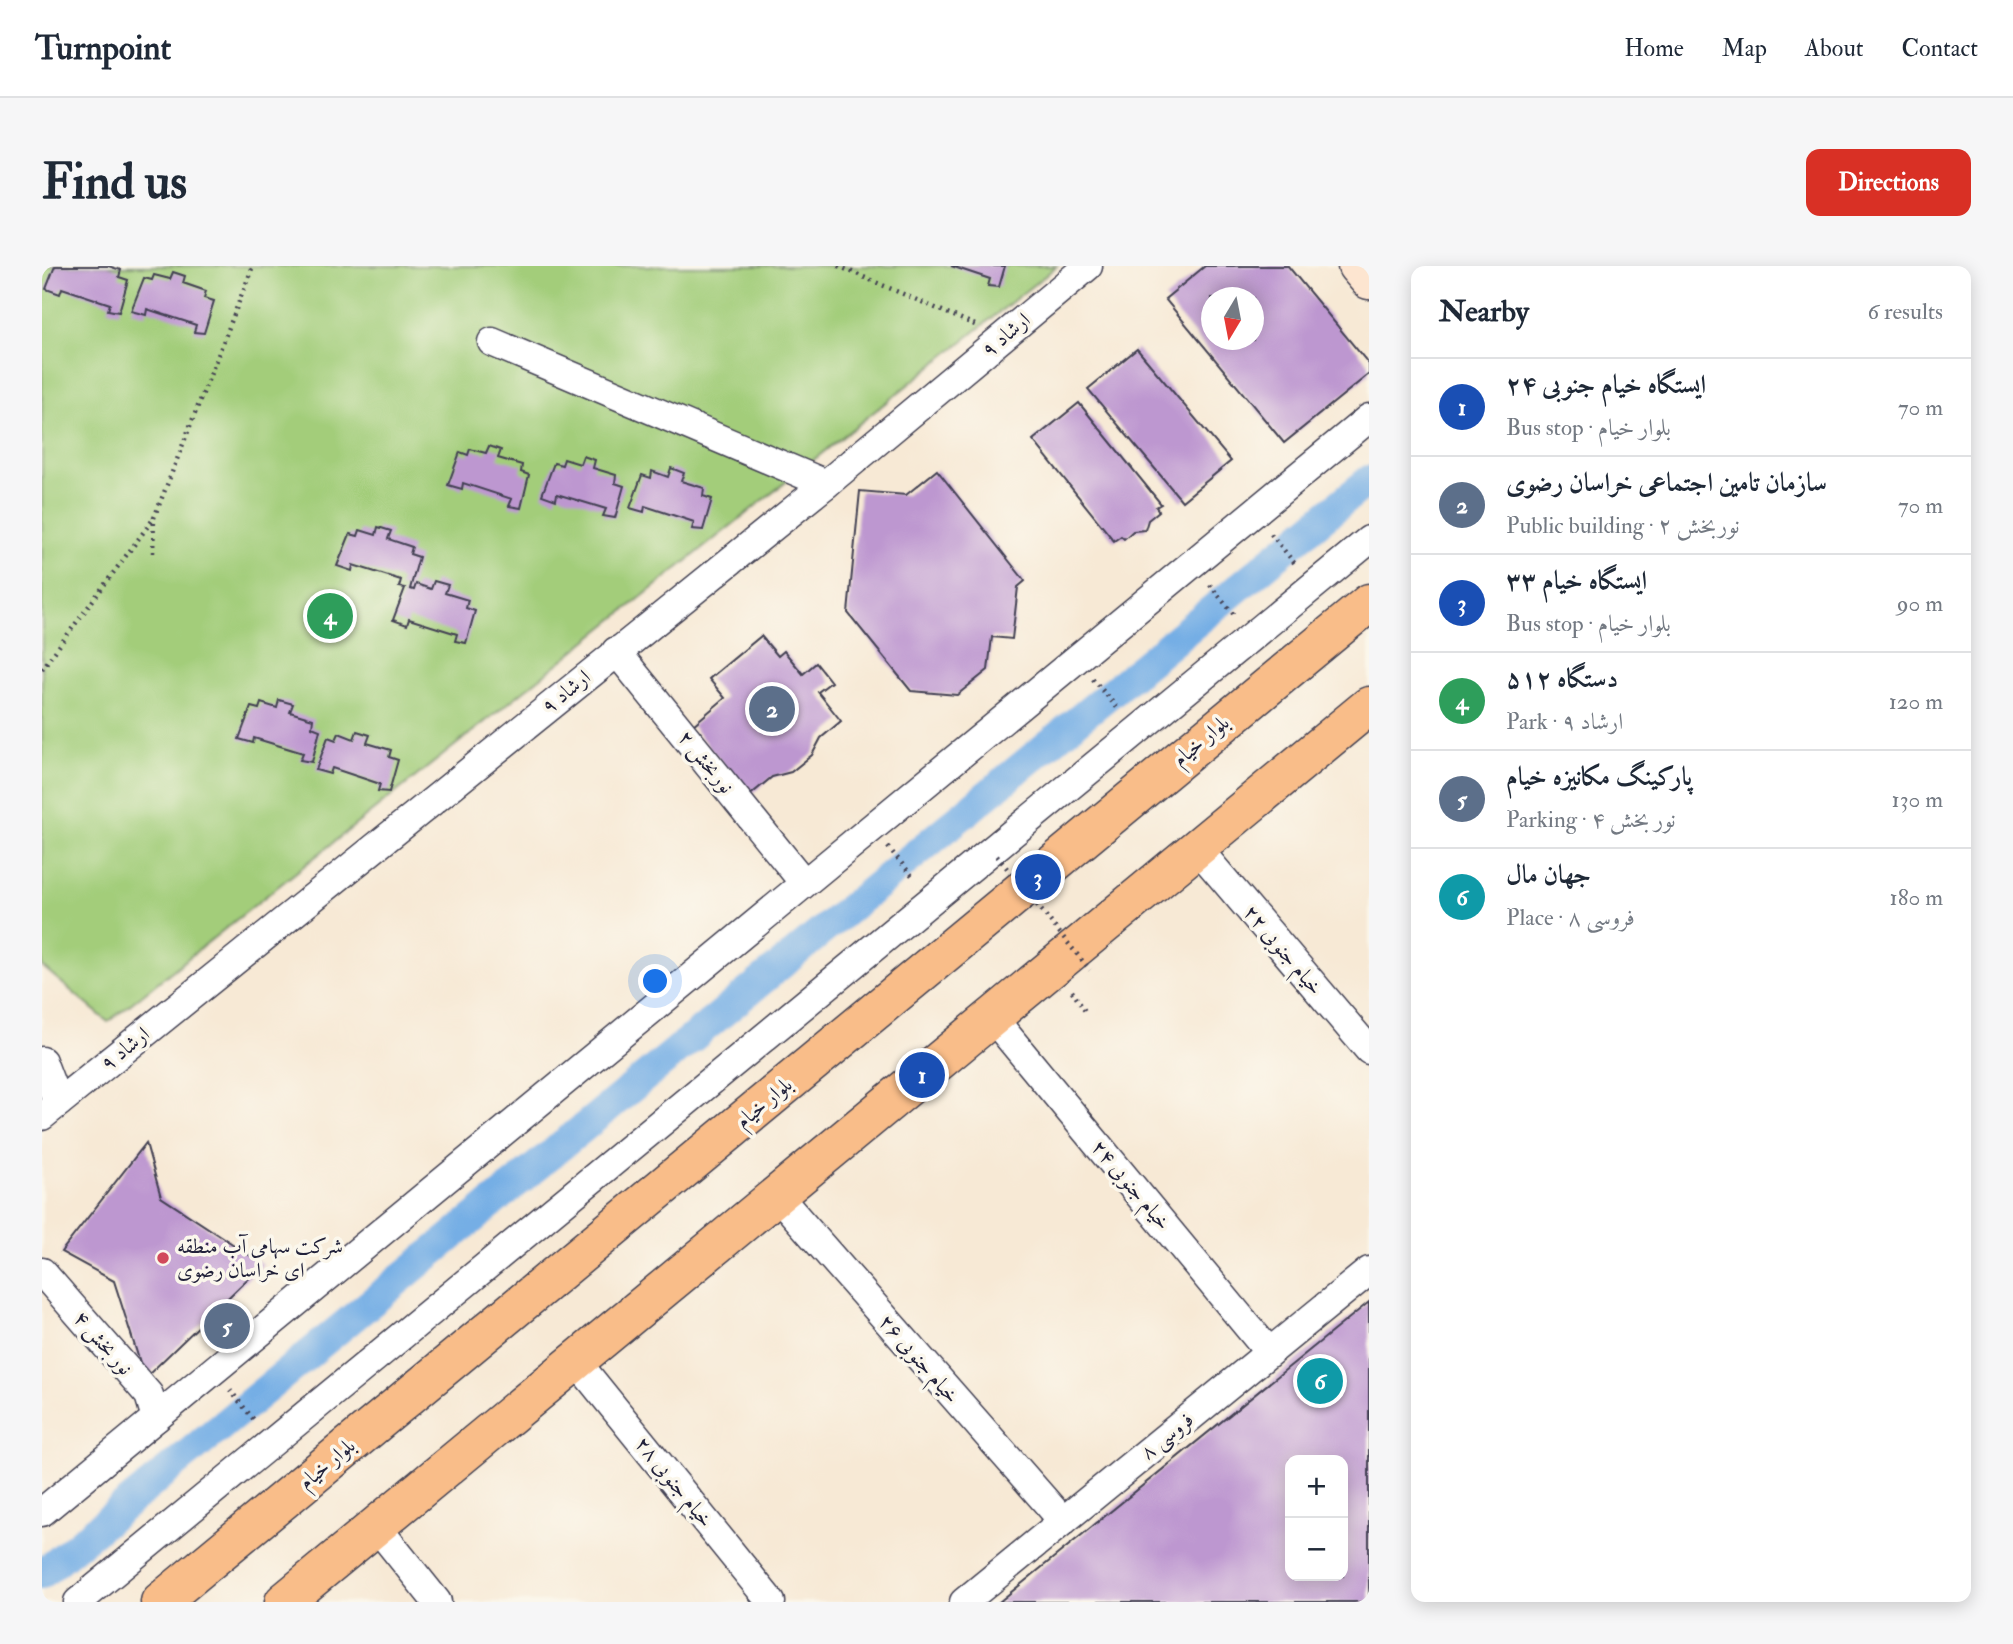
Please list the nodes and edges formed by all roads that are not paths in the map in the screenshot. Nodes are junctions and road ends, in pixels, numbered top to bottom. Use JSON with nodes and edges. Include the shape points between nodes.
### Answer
{"nodes":[{"id":1,"x":1088,"y":266,"type":"edge"},
{"id":2,"x":1357,"y":266,"type":"edge"},
{"id":3,"x":1369,"y":280,"type":"edge"},
{"id":4,"x":492,"y":342,"type":"dead end"},
{"id":5,"x":1369,"y":418,"type":"edge"},
{"id":6,"x":826,"y":484,"type":"junction"},
{"id":7,"x":1369,"y":540,"type":"edge"},
{"id":8,"x":1369,"y":603,"type":"edge"},
{"id":9,"x":617,"y":651,"type":"junction"},
{"id":10,"x":1369,"y":706,"type":"edge"},
{"id":11,"x":1198,"y":849,"type":"junction"},
{"id":12,"x":796,"y":873,"type":"dead end"},
{"id":13,"x":992,"y":1017,"type":"junction"},
{"id":14,"x":1369,"y":1050,"type":"edge"},
{"id":15,"x":42,"y":1061,"type":"edge"},
{"id":16,"x":47,"y":1105,"type":"edge"},
{"id":17,"x":777,"y":1195,"type":"junction"},
{"id":18,"x":1369,"y":1270,"type":"edge"},
{"id":19,"x":42,"y":1272,"type":"edge"},
{"id":20,"x":1269,"y":1352,"type":"junction"},
{"id":21,"x":576,"y":1361,"type":"junction"},
{"id":22,"x":156,"y":1418,"type":"junction"},
{"id":23,"x":42,"y":1512,"type":"edge"},
{"id":24,"x":1063,"y":1521,"type":"junction"},
{"id":25,"x":376,"y":1526,"type":"junction"},
{"id":26,"x":78,"y":1602,"type":"edge"},
{"id":27,"x":160,"y":1602,"type":"edge"},
{"id":28,"x":284,"y":1602,"type":"edge"},
{"id":29,"x":437,"y":1602,"type":"edge"},
{"id":30,"x":772,"y":1602,"type":"edge"},
{"id":31,"x":964,"y":1602,"type":"edge"}],
"edges":[{"from":1,"to":6,"type":"street","name":"ارشاد ۹"},
{"from":2,"to":3,"type":"main road"},
{"from":4,"to":6,"type":"street"},
{"from":5,"to":22,"type":"street"},
{"from":6,"to":9,"type":"street","name":"ارشاد ۹"},
{"from":7,"to":26,"type":"street"},
{"from":8,"to":27,"type":"main road","name":"بلوار خیام"},
{"from":9,"to":12,"type":"street","name":"نوربخش ۲"},
{"from":9,"to":16,"type":"street","name":"ارشاد ۹"},
{"from":10,"to":11,"type":"main road"},
{"from":11,"to":13,"type":"main road"},
{"from":11,"to":14,"type":"street","name":"خیام جنوبی ۲۲"},
{"from":13,"to":17,"type":"main road"},
{"from":13,"to":20,"type":"street","name":"خیام جنوبی ۲۴"},
{"from":15,"to":16,"type":"street"},
{"from":17,"to":21,"type":"main road"},
{"from":17,"to":24,"type":"street","name":"خیام جنوبی ۲۶"},
{"from":18,"to":20,"type":"street","name":"فروسی ۸"},
{"from":19,"to":22,"type":"street","name":"نور بخش ۴","via":[[149,1395]]},
{"from":20,"to":24,"type":"street","name":"فروسی ۸"},
{"from":21,"to":25,"type":"main road"},
{"from":21,"to":30,"type":"street","name":"خیام جنوبی ۲۸"},
{"from":22,"to":23,"type":"street"},
{"from":24,"to":31,"type":"street","name":"فروسی ۸"},
{"from":25,"to":28,"type":"main road"},
{"from":25,"to":29,"type":"street"}]}
